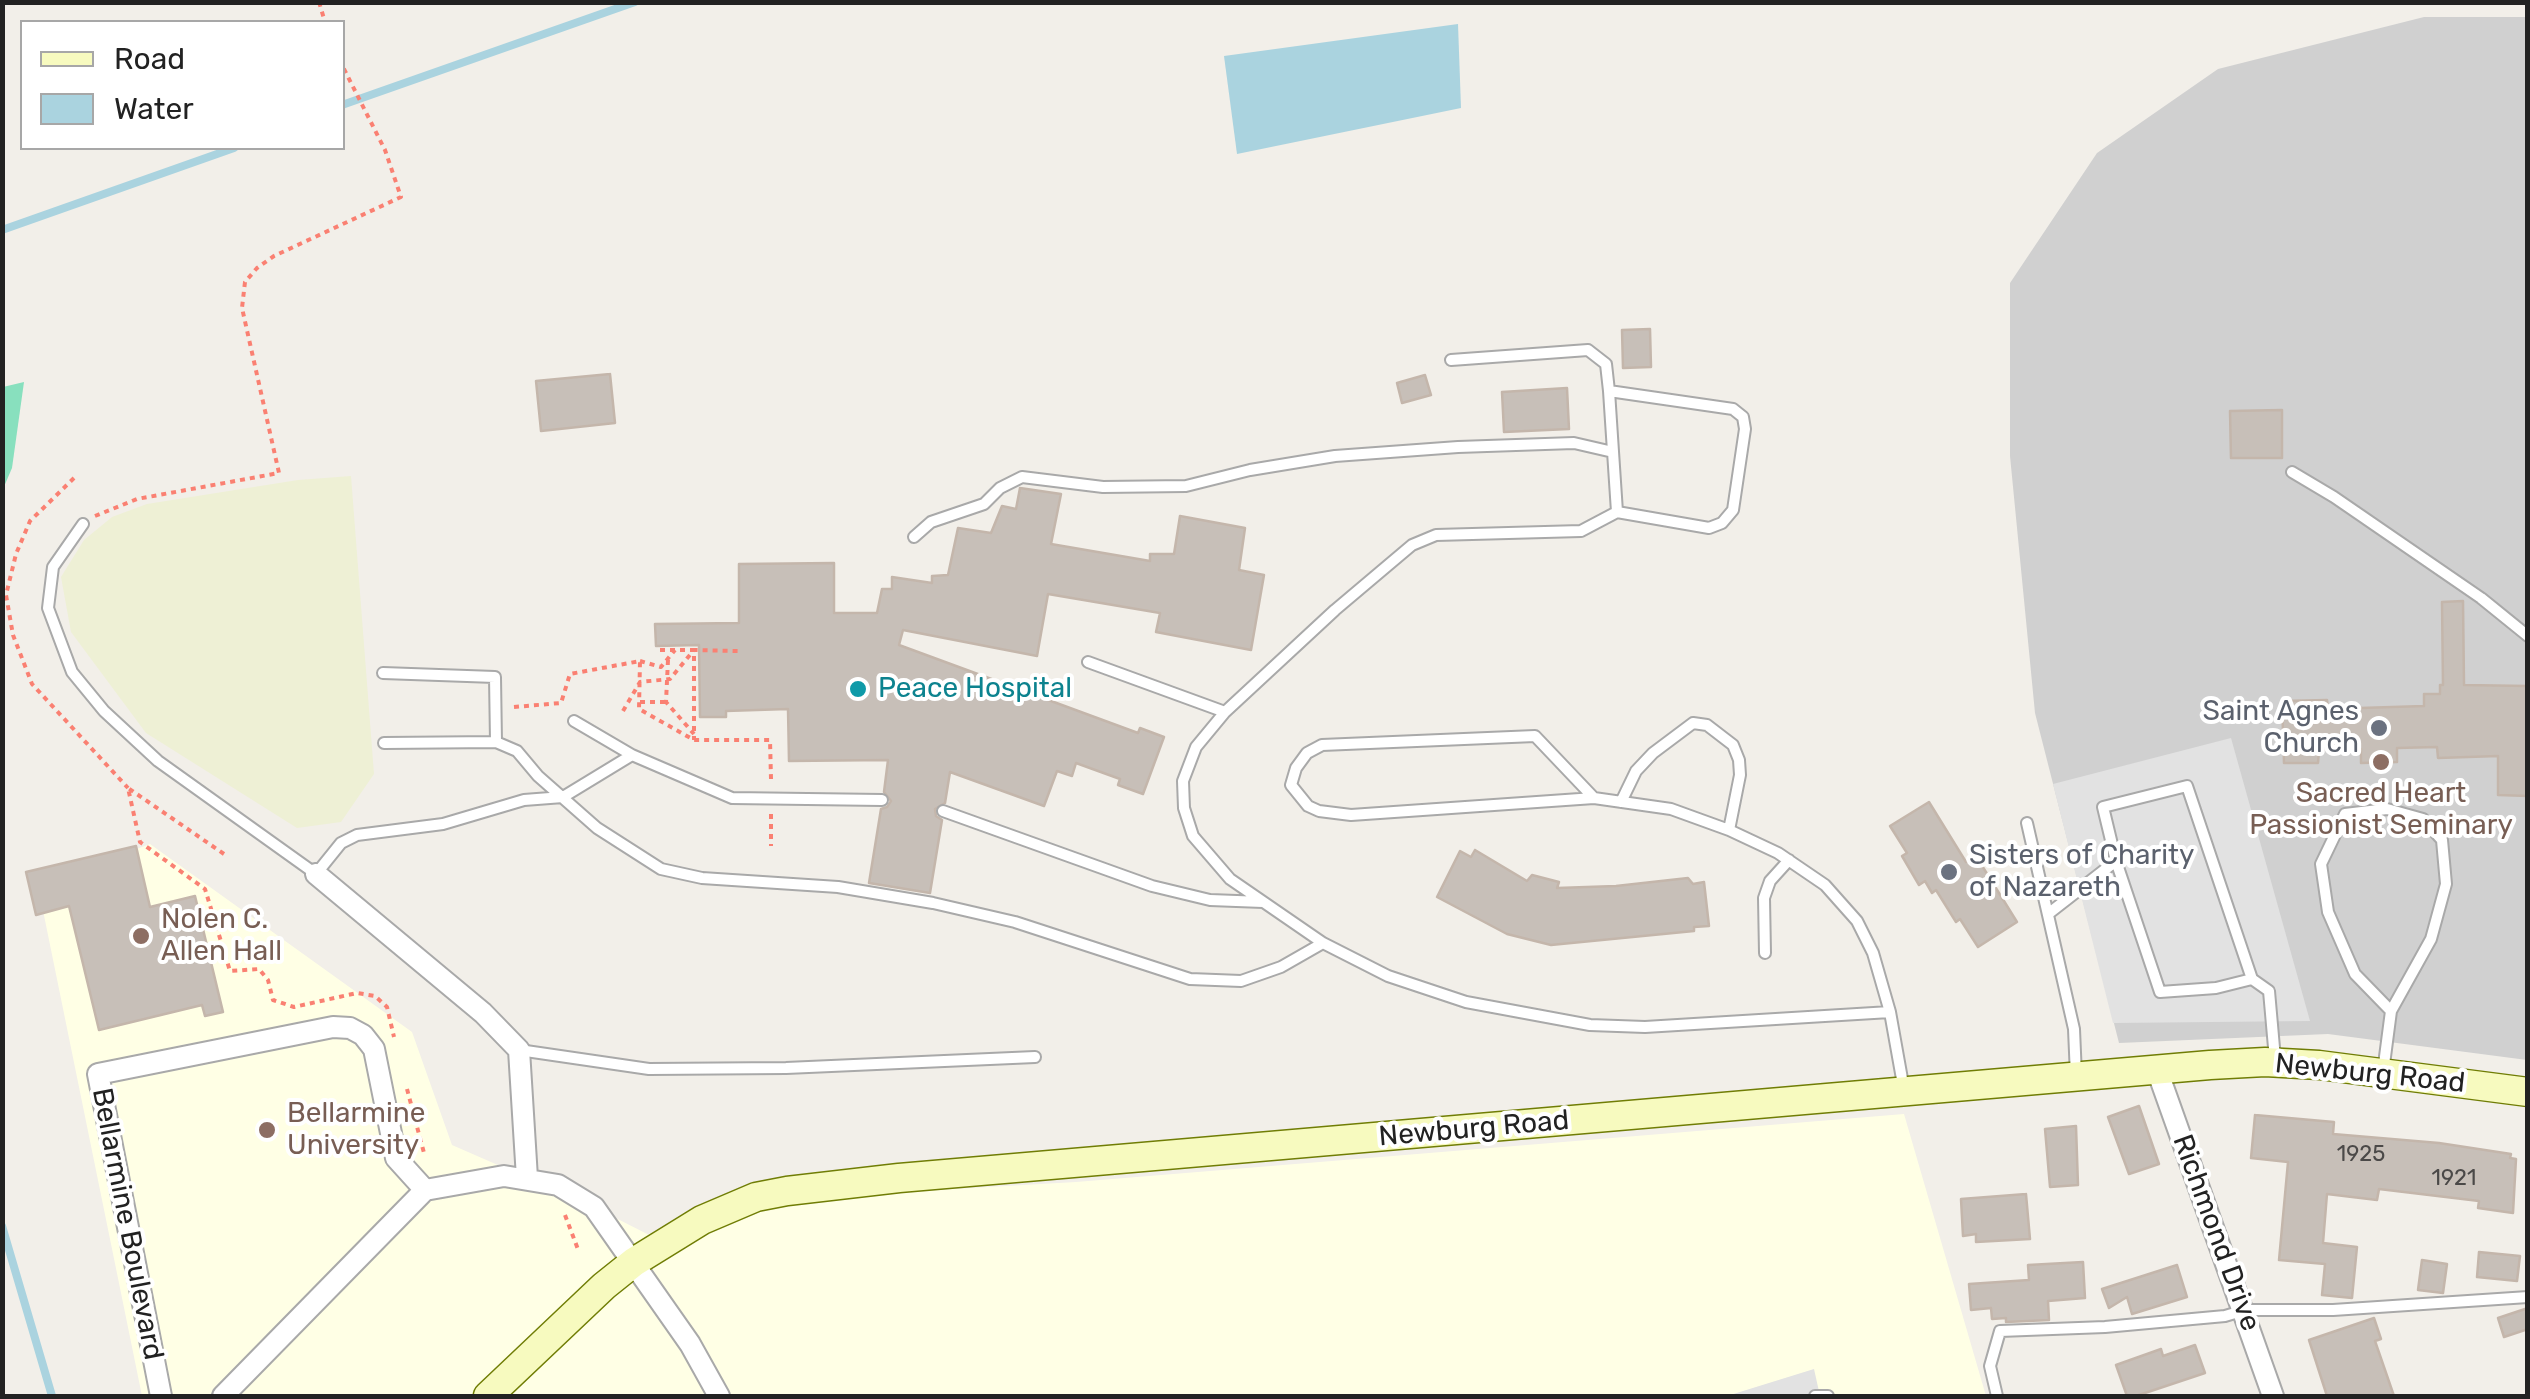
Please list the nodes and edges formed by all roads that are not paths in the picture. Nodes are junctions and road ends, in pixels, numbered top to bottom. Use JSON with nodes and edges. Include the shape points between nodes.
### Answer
{"nodes":[{"id":1,"x":1451,"y":360,"type":"dead end"},
{"id":2,"x":1609,"y":391,"type":"junction"},
{"id":3,"x":1613,"y":452,"type":"junction"},
{"id":4,"x":2292,"y":472,"type":"dead end"},
{"id":5,"x":1617,"y":512,"type":"junction"},
{"id":6,"x":83,"y":524,"type":"road end"},
{"id":7,"x":914,"y":537,"type":"dead end"},
{"id":8,"x":2528,"y":636,"type":"edge"},
{"id":9,"x":1088,"y":662,"type":"dead end"},
{"id":10,"x":384,"y":673,"type":"dead end"},
{"id":11,"x":1225,"y":712,"type":"junction"},
{"id":12,"x":574,"y":721,"type":"dead end"},
{"id":13,"x":496,"y":742,"type":"junction"},
{"id":14,"x":384,"y":743,"type":"dead end"},
{"id":15,"x":632,"y":756,"type":"junction"},
{"id":16,"x":563,"y":797,"type":"junction"},
{"id":17,"x":1594,"y":798,"type":"junction"},
{"id":18,"x":882,"y":800,"type":"dead end"},
{"id":19,"x":1622,"y":802,"type":"junction"},
{"id":20,"x":944,"y":811,"type":"dead end"},
{"id":21,"x":2026,"y":823,"type":"dead end"},
{"id":22,"x":1729,"y":830,"type":"junction"},
{"id":23,"x":1789,"y":860,"type":"junction"},
{"id":24,"x":2116,"y":861,"type":"junction"},
{"id":25,"x":316,"y":874,"type":"junction"},
{"id":26,"x":1264,"y":902,"type":"junction"},
{"id":27,"x":2048,"y":914,"type":"junction"},
{"id":28,"x":1323,"y":943,"type":"junction"},
{"id":29,"x":1766,"y":953,"type":"dead end"},
{"id":30,"x":2252,"y":979,"type":"junction"},
{"id":31,"x":2390,"y":1011,"type":"junction"},
{"id":32,"x":1890,"y":1012,"type":"junction"},
{"id":33,"x":518,"y":1050,"type":"junction"},
{"id":34,"x":1034,"y":1057,"type":"dead end"},
{"id":35,"x":2276,"y":1063,"type":"junction"},
{"id":36,"x":2157,"y":1070,"type":"junction"},
{"id":37,"x":2383,"y":1073,"type":"junction"},
{"id":38,"x":2076,"y":1076,"type":"junction"},
{"id":39,"x":1904,"y":1091,"type":"junction"},
{"id":40,"x":2528,"y":1092,"type":"edge"},
{"id":41,"x":528,"y":1178,"type":"junction"},
{"id":42,"x":425,"y":1190,"type":"junction"},
{"id":43,"x":634,"y":1262,"type":"junction"},
{"id":44,"x":2528,"y":1297,"type":"edge"},
{"id":45,"x":2244,"y":1310,"type":"junction"},
{"id":46,"x":161,"y":1396,"type":"edge"},
{"id":47,"x":223,"y":1396,"type":"edge"},
{"id":48,"x":488,"y":1396,"type":"edge"},
{"id":49,"x":719,"y":1396,"type":"edge"},
{"id":50,"x":1815,"y":1396,"type":"edge"},
{"id":51,"x":1828,"y":1396,"type":"edge"},
{"id":52,"x":1996,"y":1396,"type":"edge"},
{"id":53,"x":2273,"y":1396,"type":"edge"}],
"edges":[{"from":1,"to":2,"type":"lane","via":[[1588,350],[1606,364]]},
{"from":2,"to":3,"type":"lane"},
{"from":2,"to":5,"type":"lane","via":[[1733,409],[1745,429],[1733,510],[1722,523],[1708,528]]},
{"from":3,"to":5,"type":"lane"},
{"from":3,"to":7,"type":"lane","via":[[1574,443],[1458,446],[1334,456],[1186,486],[1103,487],[1022,477],[984,504],[931,522]]},
{"from":4,"to":8,"type":"lane"},
{"from":5,"to":11,"type":"lane","via":[[1580,531],[1436,535],[1412,546]]},
{"from":6,"to":25,"type":"lane","via":[[53,568],[48,608],[72,672],[158,762]]},
{"from":9,"to":11,"type":"lane"},
{"from":10,"to":13,"type":"lane","via":[[496,677]]},
{"from":11,"to":26,"type":"lane","via":[[1196,748],[1184,781],[1184,808],[1193,836],[1230,878]]},
{"from":12,"to":15,"type":"lane"},
{"from":13,"to":14,"type":"lane"},
{"from":13,"to":16,"type":"lane","via":[[517,751]]},
{"from":15,"to":16,"type":"lane"},
{"from":15,"to":18,"type":"lane","via":[[732,798]]},
{"from":16,"to":25,"type":"lane","via":[[357,835]]},
{"from":16,"to":28,"type":"lane","via":[[661,869],[933,903],[1015,922],[1190,979],[1241,980]]},
{"from":17,"to":17,"type":"lane","via":[[1535,736],[1322,745],[1307,753],[1291,785],[1308,806],[1351,815]]},
{"from":17,"to":19,"type":"lane"},
{"from":19,"to":22,"type":"lane","via":[[1671,808]]},
{"from":19,"to":22,"type":"lane","via":[[1653,752],[1693,723],[1707,725],[1733,745],[1739,760]]},
{"from":20,"to":26,"type":"lane","via":[[1152,886],[1210,900]]},
{"from":21,"to":27,"type":"lane"},
{"from":22,"to":23,"type":"lane"},
{"from":23,"to":29,"type":"lane","via":[[1764,898]]},
{"from":23,"to":32,"type":"lane","via":[[1826,885],[1856,921]]},
{"from":24,"to":27,"type":"lane"},
{"from":24,"to":30,"type":"lane","via":[[2160,992]]},
{"from":24,"to":30,"type":"lane","via":[[2103,807],[2187,786]]},
{"from":25,"to":33,"type":"street"},
{"from":26,"to":28,"type":"lane"},
{"from":27,"to":38,"type":"lane","via":[[2074,1029]]},
{"from":28,"to":32,"type":"lane","via":[[1388,976],[1466,1002],[1590,1024],[1644,1027]]},
{"from":30,"to":35,"type":"lane","via":[[2269,990]]},
{"from":31,"to":31,"type":"lane","via":[[2431,939],[2446,884],[2442,840],[2423,819],[2387,809],[2344,814],[2321,864],[2328,912],[2355,974]]},
{"from":31,"to":37,"type":"lane"},
{"from":32,"to":39,"type":"lane"},
{"from":33,"to":34,"type":"lane","via":[[649,1069]]},
{"from":33,"to":41,"type":"street"},
{"from":35,"to":36,"type":"main road","name":"Newburg Road"},
{"from":35,"to":37,"type":"main road","name":"Newburg Road"},
{"from":36,"to":38,"type":"main road","name":"Newburg Road"},
{"from":36,"to":45,"type":"street","name":"Richmond Drive"},
{"from":37,"to":40,"type":"main road","name":"Newburg Road"},
{"from":38,"to":39,"type":"main road","name":"Newburg Road"},
{"from":39,"to":43,"type":"main road","name":"Newburg Road","via":[[787,1190],[702,1220]]},
{"from":41,"to":42,"type":"street"},
{"from":41,"to":43,"type":"street","via":[[558,1185],[594,1207]]},
{"from":42,"to":46,"type":"street","name":"Bellarmine Boulevard","via":[[396,1158],[374,1049],[350,1028],[98,1074]]},
{"from":42,"to":47,"type":"street"},
{"from":43,"to":48,"type":"main road","name":"Newburg Road"},
{"from":43,"to":49,"type":"street"},
{"from":44,"to":45,"type":"lane"},
{"from":45,"to":52,"type":"lane","via":[[2105,1327],[2000,1331],[1990,1366]]},
{"from":45,"to":53,"type":"street","name":"Richmond Drive"},
{"from":50,"to":51,"type":"lane"}]}
